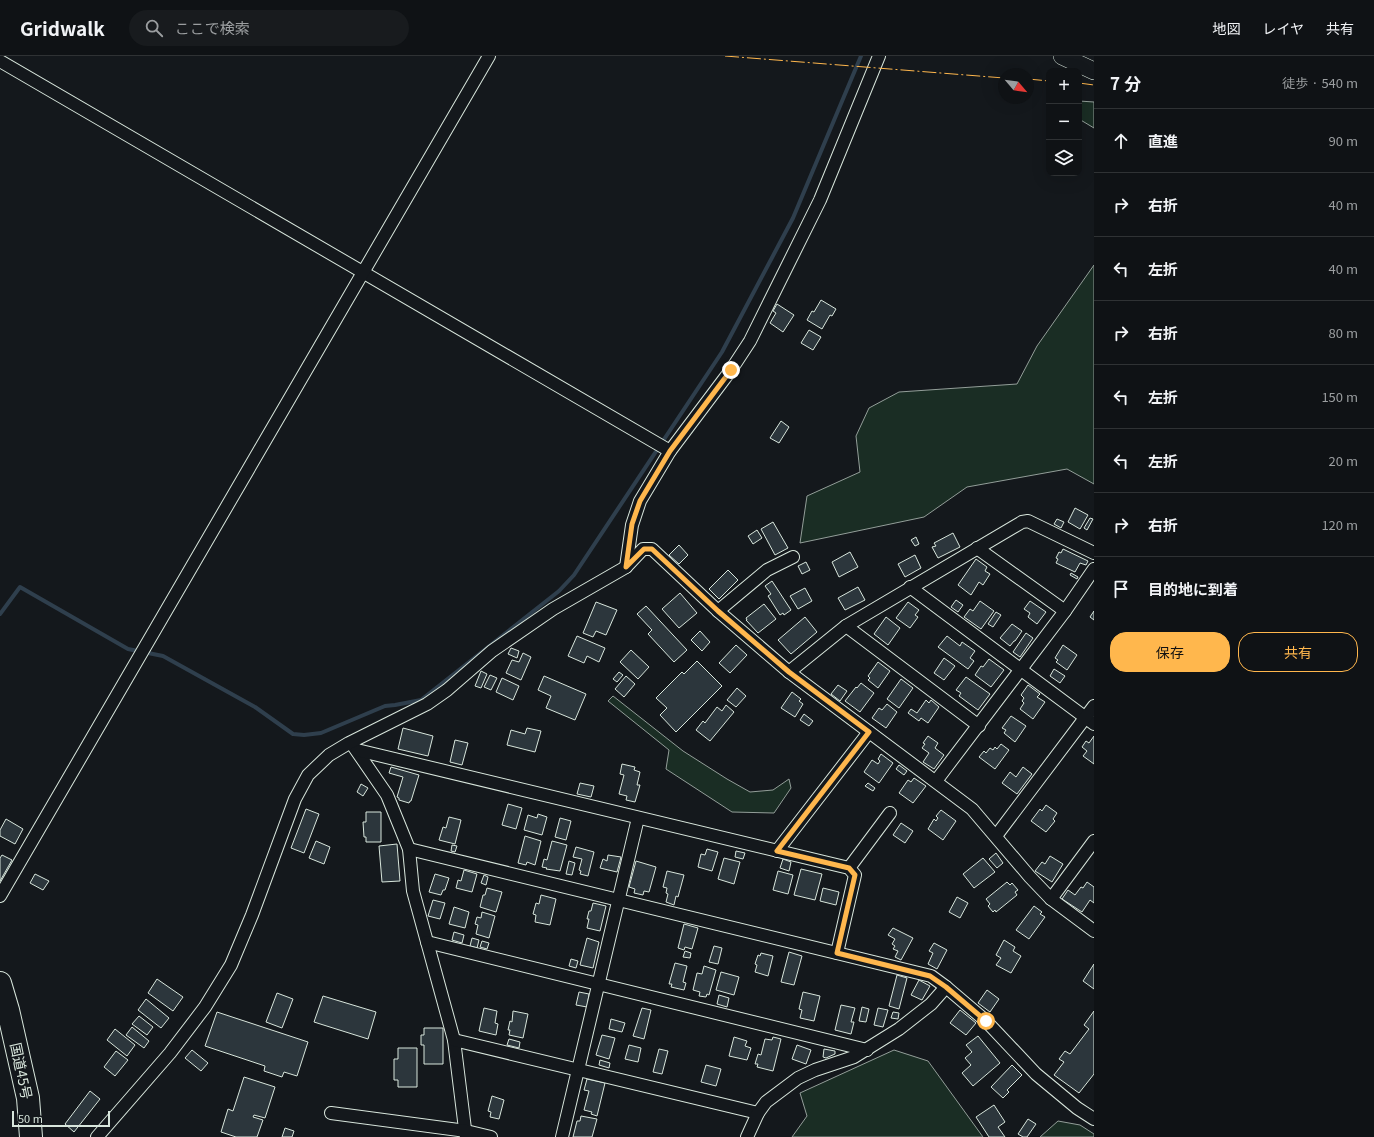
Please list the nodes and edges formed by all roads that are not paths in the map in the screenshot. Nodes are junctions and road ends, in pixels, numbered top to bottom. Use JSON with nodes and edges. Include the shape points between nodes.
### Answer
{"nodes":[{"id":1,"x":489,"y":56,"type":"edge"},
{"id":2,"x":879,"y":56,"type":"edge"},
{"id":3,"x":1062,"y":56,"type":"edge"},
{"id":4,"x":0,"y":61,"type":"edge"},
{"id":5,"x":1094,"y":71,"type":"edge"},
{"id":6,"x":363,"y":272,"type":"junction"},
{"id":7,"x":670,"y":451,"type":"junction"},
{"id":8,"x":977,"y":548,"type":"junction"},
{"id":9,"x":1094,"y":553,"type":"edge"},
{"id":10,"x":793,"y":557,"type":"dead end"},
{"id":11,"x":626,"y":567,"type":"junction"},
{"id":12,"x":1094,"y":569,"type":"edge"},
{"id":13,"x":910,"y":588,"type":"junction"},
{"id":14,"x":718,"y":611,"type":"junction"},
{"id":15,"x":1065,"y":611,"type":"junction"},
{"id":16,"x":846,"y":626,"type":"junction"},
{"id":17,"x":1021,"y":669,"type":"junction"},
{"id":18,"x":789,"y":672,"type":"junction"},
{"id":19,"x":1094,"y":706,"type":"edge"},
{"id":20,"x":1090,"y":721,"type":"edge"},
{"id":21,"x":979,"y":726,"type":"junction"},
{"id":22,"x":869,"y":732,"type":"junction"},
{"id":23,"x":353,"y":746,"type":"junction"},
{"id":24,"x":936,"y":781,"type":"junction"},
{"id":25,"x":890,"y":813,"type":"dead end"},
{"id":26,"x":638,"y":818,"type":"junction"},
{"id":27,"x":996,"y":836,"type":"junction"},
{"id":28,"x":1094,"y":841,"type":"edge"},
{"id":29,"x":409,"y":849,"type":"junction"},
{"id":30,"x":777,"y":851,"type":"junction"},
{"id":31,"x":849,"y":868,"type":"junction"},
{"id":32,"x":0,"y":896,"type":"edge"},
{"id":33,"x":1052,"y":899,"type":"junction"},
{"id":34,"x":618,"y":900,"type":"junction"},
{"id":35,"x":1094,"y":931,"type":"edge"},
{"id":36,"x":426,"y":942,"type":"junction"},
{"id":37,"x":837,"y":953,"type":"junction"},
{"id":38,"x":0,"y":983,"type":"edge"},
{"id":39,"x":598,"y":985,"type":"junction"},
{"id":40,"x":946,"y":987,"type":"junction"},
{"id":41,"x":454,"y":1040,"type":"junction"},
{"id":42,"x":867,"y":1050,"type":"junction"},
{"id":43,"x":578,"y":1069,"type":"junction"},
{"id":44,"x":331,"y":1113,"type":"dead end"},
{"id":45,"x":758,"y":1114,"type":"junction"},
{"id":46,"x":1094,"y":1119,"type":"edge"},
{"id":47,"x":466,"y":1134,"type":"edge"},
{"id":48,"x":31,"y":1137,"type":"edge"},
{"id":49,"x":97,"y":1137,"type":"edge"},
{"id":50,"x":491,"y":1137,"type":"edge"},
{"id":51,"x":562,"y":1137,"type":"edge"},
{"id":52,"x":747,"y":1137,"type":"edge"}],
"edges":[{"from":1,"to":6,"type":"street"},
{"from":2,"to":7,"type":"street","via":[[820,200],[750,341]]},
{"from":3,"to":5,"type":"street"},
{"from":4,"to":6,"type":"street"},
{"from":6,"to":7,"type":"street"},
{"from":6,"to":32,"type":"street"},
{"from":7,"to":11,"type":"street","via":[[640,501],[632,524]]},
{"from":8,"to":9,"type":"street","via":[[1022,522],[1028,522]]},
{"from":8,"to":13,"type":"street"},
{"from":8,"to":15,"type":"street"},
{"from":10,"to":14,"type":"street","via":[[766,570]]},
{"from":11,"to":14,"type":"street","via":[[644,549],[652,549]]},
{"from":11,"to":23,"type":"street","via":[[534,621],[492,651],[427,704]]},
{"from":12,"to":15,"type":"street"},
{"from":13,"to":16,"type":"street"},
{"from":13,"to":17,"type":"street"},
{"from":14,"to":18,"type":"street"},
{"from":15,"to":17,"type":"street"},
{"from":16,"to":18,"type":"street"},
{"from":16,"to":21,"type":"street"},
{"from":17,"to":20,"type":"street"},
{"from":17,"to":21,"type":"street"},
{"from":18,"to":22,"type":"street"},
{"from":19,"to":20,"type":"street"},
{"from":20,"to":27,"type":"street"},
{"from":21,"to":24,"type":"street"},
{"from":22,"to":24,"type":"street"},
{"from":22,"to":30,"type":"street"},
{"from":23,"to":26,"type":"street"},
{"from":23,"to":29,"type":"street","via":[[387,795]]},
{"from":23,"to":49,"type":"street","via":[[330,755],[308,775],[295,799],[231,965],[205,1007],[170,1053]]},
{"from":24,"to":27,"type":"street","via":[[972,809]]},
{"from":25,"to":31,"type":"street"},
{"from":26,"to":30,"type":"street"},
{"from":26,"to":34,"type":"street"},
{"from":27,"to":33,"type":"street"},
{"from":28,"to":33,"type":"street"},
{"from":29,"to":34,"type":"street"},
{"from":29,"to":36,"type":"street","via":[[413,891]]},
{"from":30,"to":31,"type":"street"},
{"from":31,"to":37,"type":"street","via":[[855,875]]},
{"from":33,"to":35,"type":"street"},
{"from":34,"to":37,"type":"street"},
{"from":34,"to":39,"type":"street"},
{"from":36,"to":39,"type":"street"},
{"from":36,"to":41,"type":"street"},
{"from":37,"to":40,"type":"street","via":[[930,976]]},
{"from":38,"to":48,"type":"highway","name":"国道45号","via":[[28,1098]]},
{"from":39,"to":42,"type":"street"},
{"from":39,"to":43,"type":"street"},
{"from":40,"to":42,"type":"street","via":[[931,1004]]},
{"from":40,"to":46,"type":"street","via":[[986,1021],[1036,1074]]},
{"from":41,"to":43,"type":"street"},
{"from":41,"to":47,"type":"street"},
{"from":42,"to":45,"type":"street","via":[[798,1078],[766,1102]]},
{"from":43,"to":45,"type":"street"},
{"from":43,"to":51,"type":"street"},
{"from":44,"to":47,"type":"street"},
{"from":45,"to":52,"type":"street"},
{"from":47,"to":50,"type":"street"}]}
